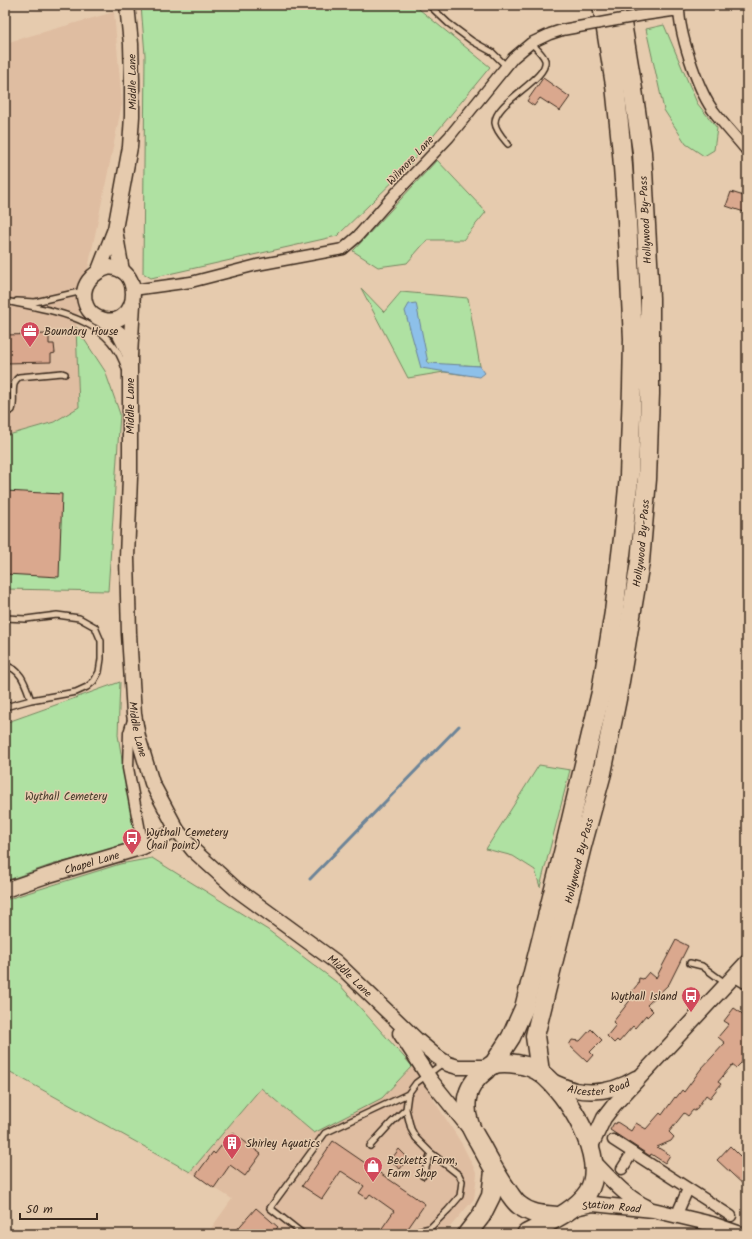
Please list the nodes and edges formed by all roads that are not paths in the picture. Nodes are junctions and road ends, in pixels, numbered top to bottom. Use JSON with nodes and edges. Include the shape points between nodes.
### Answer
{"nodes":[{"id":1,"x":127,"y":5,"type":"edge"},
{"id":2,"x":429,"y":5,"type":"edge"},
{"id":3,"x":602,"y":5,"type":"edge"},
{"id":4,"x":618,"y":5,"type":"edge"},
{"id":5,"x":679,"y":7,"type":"edge"},
{"id":6,"x":531,"y":43,"type":"junction"},
{"id":7,"x":506,"y":66,"type":"junction"},
{"id":8,"x":508,"y":144,"type":"dead end"},
{"id":9,"x":747,"y":152,"type":"edge"},
{"id":10,"x":114,"y":229,"type":"junction"},
{"id":11,"x":99,"y":270,"type":"junction"},
{"id":12,"x":122,"y":271,"type":"junction"},
{"id":13,"x":84,"y":291,"type":"junction"},
{"id":14,"x":133,"y":297,"type":"junction"},
{"id":15,"x":5,"y":301,"type":"edge"},
{"id":16,"x":102,"y":320,"type":"junction"},
{"id":17,"x":130,"y":356,"type":"junction"},
{"id":18,"x":65,"y":374,"type":"dead end"},
{"id":19,"x":130,"y":389,"type":"junction"},
{"id":20,"x":5,"y":413,"type":"edge"},
{"id":21,"x":5,"y":618,"type":"edge"},
{"id":22,"x":5,"y":666,"type":"edge"},
{"id":23,"x":31,"y":700,"type":"junction"},
{"id":24,"x":5,"y":708,"type":"edge"},
{"id":25,"x":134,"y":714,"type":"junction"},
{"id":26,"x":177,"y":830,"type":"junction"},
{"id":27,"x":143,"y":847,"type":"junction"},
{"id":28,"x":5,"y":890,"type":"edge"},
{"id":29,"x":747,"y":962,"type":"edge"},
{"id":30,"x":690,"y":963,"type":"dead end"},
{"id":31,"x":736,"y":982,"type":"edge"},
{"id":32,"x":377,"y":1002,"type":"junction"},
{"id":33,"x":445,"y":1062,"type":"junction"},
{"id":34,"x":491,"y":1066,"type":"junction"},
{"id":35,"x":647,"y":1071,"type":"junction"},
{"id":36,"x":429,"y":1075,"type":"junction"},
{"id":37,"x":544,"y":1076,"type":"junction"},
{"id":38,"x":408,"y":1094,"type":"junction"},
{"id":39,"x":406,"y":1109,"type":"junction"},
{"id":40,"x":474,"y":1134,"type":"junction"},
{"id":41,"x":613,"y":1140,"type":"dead end"},
{"id":42,"x":370,"y":1146,"type":"dead end"},
{"id":43,"x":431,"y":1153,"type":"junction"},
{"id":44,"x":592,"y":1153,"type":"junction"},
{"id":45,"x":632,"y":1153,"type":"junction"},
{"id":46,"x":622,"y":1169,"type":"dead end"},
{"id":47,"x":494,"y":1171,"type":"junction"},
{"id":48,"x":423,"y":1176,"type":"dead end"},
{"id":49,"x":688,"y":1189,"type":"junction"},
{"id":50,"x":653,"y":1210,"type":"junction"},
{"id":51,"x":565,"y":1212,"type":"junction"},
{"id":52,"x":676,"y":1216,"type":"junction"},
{"id":53,"x":731,"y":1216,"type":"dead end"},
{"id":54,"x":303,"y":1234,"type":"edge"},
{"id":55,"x":415,"y":1234,"type":"edge"},
{"id":56,"x":466,"y":1234,"type":"edge"},
{"id":57,"x":526,"y":1234,"type":"edge"},
{"id":58,"x":741,"y":1234,"type":"edge"}],
"edges":[{"from":1,"to":10,"type":"street","name":"Middle Lane","via":[[131,44],[132,116],[128,155]]},
{"from":2,"to":7,"type":"lane","via":[[448,23],[492,52]]},
{"from":3,"to":34,"type":"highway","name":"Hollywood By-Pass","via":[[616,85],[632,311],[629,476],[624,530],[601,692],[563,856],[524,1008],[511,1036]]},
{"from":4,"to":37,"type":"highway","name":"Hollywood By-Pass","via":[[642,152],[650,298],[647,479],[640,562],[617,699],[602,773],[535,1036]]},
{"from":5,"to":6,"type":"street","name":"Wilmore Lane","bridge":true,"via":[[562,30]]},
{"from":5,"to":9,"type":"street","via":[[685,41],[699,84],[712,108]]},
{"from":6,"to":7,"type":"street","name":"Wilmore Lane"},
{"from":6,"to":8,"type":"lane","via":[[541,54],[545,64],[532,82],[512,98],[497,115],[495,122],[498,132]]},
{"from":7,"to":14,"type":"street","name":"Wilmore Lane","via":[[449,137],[343,249],[257,265]]},
{"from":10,"to":11,"type":"street","name":"Middle Lane"},
{"from":10,"to":12,"type":"street","name":"Middle Lane"},
{"from":11,"to":12,"type":"street","via":[[110,266]]},
{"from":11,"to":13,"type":"street","name":"Middle Lane","via":[[88,280]]},
{"from":12,"to":14,"type":"street","name":"Middle Lane","via":[[129,277]]},
{"from":13,"to":15,"type":"lane","via":[[34,302]]},
{"from":13,"to":16,"type":"street","name":"Middle Lane","via":[[86,305],[91,314]]},
{"from":14,"to":16,"type":"street","via":[[124,316],[114,320]]},
{"from":14,"to":17,"type":"street","name":"Middle Lane"},
{"from":15,"to":19,"type":"lane","via":[[73,316],[93,326],[107,338],[122,359]]},
{"from":16,"to":17,"type":"street","name":"Middle Lane","via":[[119,333]]},
{"from":17,"to":19,"type":"street","name":"Middle Lane"},
{"from":18,"to":20,"type":"lane","via":[[19,377],[14,383],[14,405],[12,410]]},
{"from":19,"to":25,"type":"street","name":"Middle Lane","via":[[127,558]]},
{"from":21,"to":23,"type":"lane","via":[[26,619],[58,615],[79,618],[95,628],[101,641],[99,672],[94,681],[76,692]]},
{"from":22,"to":23,"type":"lane","via":[[21,675]]},
{"from":23,"to":24,"type":"lane"},
{"from":25,"to":26,"type":"street","name":"Middle Lane","via":[[152,783]]},
{"from":25,"to":27,"type":"street","via":[[129,733],[128,768]]},
{"from":26,"to":27,"type":"street","name":"Chapel Lane"},
{"from":26,"to":32,"type":"street","name":"Middle Lane","via":[[193,850],[236,889],[330,958]]},
{"from":27,"to":28,"type":"street","name":"Chapel Lane"},
{"from":29,"to":31,"type":"street","name":"Alcester Road"},
{"from":30,"to":31,"type":"lane"},
{"from":31,"to":35,"type":"street","name":"Alcester Road"},
{"from":32,"to":33,"type":"street","name":"Middle Lane","via":[[417,1040]]},
{"from":32,"to":36,"type":"street","name":"Middle Lane"},
{"from":33,"to":34,"type":"street","name":"Middle Lane","via":[[458,1067]]},
{"from":33,"to":36,"type":"lane"},
{"from":34,"to":37,"type":"highway","via":[[512,1063],[525,1066]]},
{"from":34,"to":40,"type":"highway","via":[[471,1087],[468,1096],[466,1111]]},
{"from":35,"to":37,"type":"street","name":"Alcester Road","via":[[615,1088],[599,1092],[575,1090]]},
{"from":35,"to":44,"type":"street","name":"Alcester Road","via":[[604,1118]]},
{"from":36,"to":38,"type":"lane","via":[[416,1083]]},
{"from":36,"to":40,"type":"street","name":"Middle Lane"},
{"from":37,"to":44,"type":"highway","via":[[567,1101]]},
{"from":38,"to":39,"type":"lane"},
{"from":38,"to":54,"type":"lane","via":[[325,1133],[270,1208]]},
{"from":39,"to":42,"type":"lane"},
{"from":39,"to":43,"type":"lane","via":[[410,1129]]},
{"from":40,"to":47,"type":"highway"},
{"from":41,"to":45,"type":"street"},
{"from":43,"to":48,"type":"lane"},
{"from":43,"to":55,"type":"lane","via":[[460,1175],[460,1196],[430,1228]]},
{"from":44,"to":50,"type":"street","name":"Station Road","via":[[625,1194]]},
{"from":44,"to":51,"type":"highway","via":[[592,1180],[589,1191],[582,1200]]},
{"from":45,"to":46,"type":"street"},
{"from":45,"to":49,"type":"street"},
{"from":47,"to":51,"type":"highway","via":[[518,1204],[530,1212],[540,1215]]},
{"from":47,"to":56,"type":"highway","via":[[490,1196],[481,1216]]},
{"from":49,"to":52,"type":"street"},
{"from":49,"to":53,"type":"street"},
{"from":50,"to":51,"type":"street","name":"Station Road","via":[[593,1204]]},
{"from":50,"to":52,"type":"street","name":"Station Road"},
{"from":51,"to":57,"type":"highway"},
{"from":52,"to":58,"type":"street","name":"Station Road"}]}
